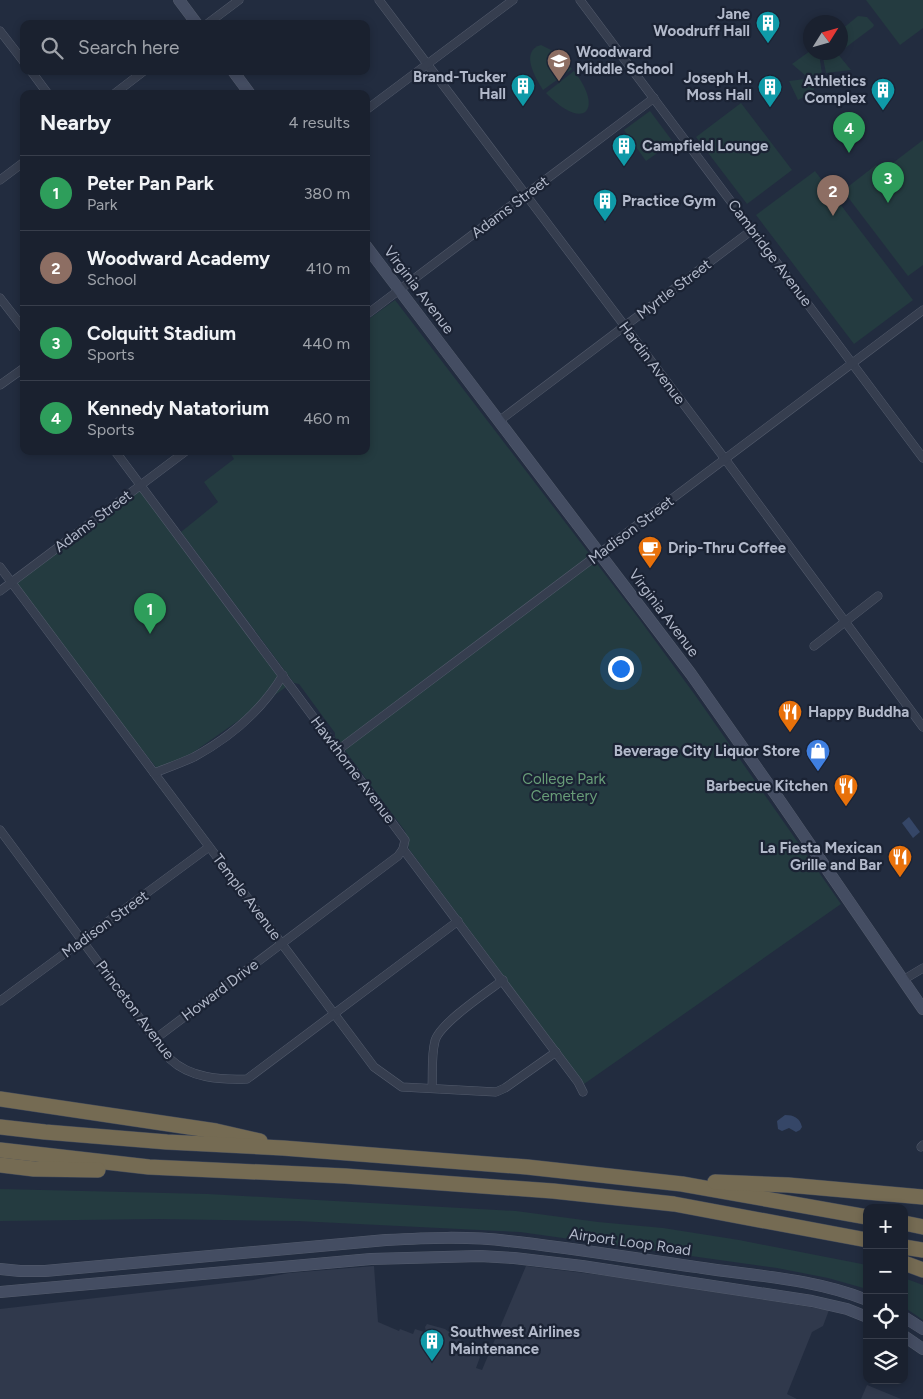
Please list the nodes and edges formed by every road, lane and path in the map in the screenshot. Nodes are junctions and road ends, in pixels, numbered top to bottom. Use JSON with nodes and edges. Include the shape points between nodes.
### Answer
{"nodes":[{"id":1,"x":179,"y":0,"type":"edge"},
{"id":2,"x":239,"y":0,"type":"edge"},
{"id":3,"x":379,"y":0,"type":"edge"},
{"id":4,"x":513,"y":0,"type":"edge"},
{"id":5,"x":580,"y":0,"type":"edge"},
{"id":6,"x":194,"y":20,"type":"edge"},
{"id":7,"x":212,"y":20,"type":"edge"},
{"id":8,"x":0,"y":31,"type":"edge"},
{"id":9,"x":20,"y":57,"type":"edge"},
{"id":10,"x":427,"y":64,"type":"junction"},
{"id":11,"x":33,"y":75,"type":"edge"},
{"id":12,"x":139,"y":75,"type":"edge"},
{"id":13,"x":236,"y":75,"type":"edge"},
{"id":14,"x":45,"y":90,"type":"edge"},
{"id":15,"x":119,"y":90,"type":"edge"},
{"id":16,"x":247,"y":90,"type":"edge"},
{"id":17,"x":654,"y":98,"type":"junction"},
{"id":18,"x":370,"y":107,"type":"edge"},
{"id":19,"x":20,"y":165,"type":"edge"},
{"id":20,"x":0,"y":180,"type":"edge"},
{"id":21,"x":526,"y":195,"type":"junction"},
{"id":22,"x":752,"y":230,"type":"junction"},
{"id":23,"x":370,"y":251,"type":"edge"},
{"id":24,"x":400,"y":290,"type":"junction"},
{"id":25,"x":0,"y":298,"type":"edge"},
{"id":26,"x":923,"y":310,"type":"edge"},
{"id":27,"x":370,"y":312,"type":"edge"},
{"id":28,"x":20,"y":325,"type":"edge"},
{"id":29,"x":624,"y":326,"type":"junction"},
{"id":30,"x":852,"y":364,"type":"junction"},
{"id":31,"x":20,"y":371,"type":"edge"},
{"id":32,"x":0,"y":385,"type":"edge"},
{"id":33,"x":499,"y":420,"type":"junction"},
{"id":34,"x":118,"y":455,"type":"edge"},
{"id":35,"x":181,"y":455,"type":"edge"},
{"id":36,"x":923,"y":458,"type":"edge"},
{"id":37,"x":725,"y":459,"type":"junction"},
{"id":38,"x":141,"y":486,"type":"junction"},
{"id":39,"x":600,"y":553,"type":"junction"},
{"id":40,"x":0,"y":567,"type":"edge"},
{"id":41,"x":12,"y":582,"type":"junction"},
{"id":42,"x":0,"y":591,"type":"edge"},
{"id":43,"x":878,"y":596,"type":"dead end"},
{"id":44,"x":845,"y":621,"type":"junction"},
{"id":45,"x":814,"y":646,"type":"dead end"},
{"id":46,"x":283,"y":675,"type":"junction"},
{"id":47,"x":923,"y":727,"type":"edge"},
{"id":48,"x":338,"y":750,"type":"junction"},
{"id":49,"x":154,"y":773,"type":"junction"},
{"id":50,"x":0,"y":830,"type":"edge"},
{"id":51,"x":209,"y":847,"type":"junction"},
{"id":52,"x":403,"y":849,"type":"junction"},
{"id":53,"x":458,"y":921,"type":"junction"},
{"id":54,"x":82,"y":941,"type":"junction"},
{"id":55,"x":281,"y":944,"type":"junction"},
{"id":56,"x":923,"y":968,"type":"edge"},
{"id":57,"x":503,"y":980,"type":"junction"},
{"id":58,"x":903,"y":980,"type":"junction"},
{"id":59,"x":0,"y":1001,"type":"edge"},
{"id":60,"x":923,"y":1009,"type":"edge"},
{"id":61,"x":334,"y":1015,"type":"junction"},
{"id":62,"x":155,"y":1038,"type":"junction"},
{"id":63,"x":556,"y":1052,"type":"junction"},
{"id":64,"x":432,"y":1088,"type":"junction"},
{"id":65,"x":583,"y":1092,"type":"dead end"},
{"id":66,"x":0,"y":1099,"type":"edge"},
{"id":67,"x":0,"y":1127,"type":"edge"},
{"id":68,"x":283,"y":1148,"type":"junction"},
{"id":69,"x":0,"y":1150,"type":"edge"},
{"id":70,"x":0,"y":1165,"type":"edge"},
{"id":71,"x":149,"y":1167,"type":"junction"},
{"id":72,"x":682,"y":1184,"type":"junction"},
{"id":73,"x":923,"y":1198,"type":"edge"},
{"id":74,"x":674,"y":1204,"type":"junction"},
{"id":75,"x":863,"y":1216,"type":"edge"},
{"id":76,"x":908,"y":1224,"type":"edge"},
{"id":77,"x":923,"y":1227,"type":"edge"},
{"id":78,"x":863,"y":1239,"type":"edge"},
{"id":79,"x":908,"y":1248,"type":"edge"},
{"id":80,"x":863,"y":1249,"type":"edge"},
{"id":81,"x":923,"y":1250,"type":"edge"},
{"id":82,"x":908,"y":1264,"type":"edge"},
{"id":83,"x":0,"y":1269,"type":"edge"},
{"id":84,"x":923,"y":1270,"type":"edge"},
{"id":85,"x":0,"y":1292,"type":"edge"},
{"id":86,"x":863,"y":1298,"type":"edge"},
{"id":87,"x":863,"y":1316,"type":"edge"},
{"id":88,"x":908,"y":1320,"type":"edge"},
{"id":89,"x":923,"y":1329,"type":"edge"},
{"id":90,"x":908,"y":1339,"type":"edge"},
{"id":91,"x":923,"y":1350,"type":"edge"}],
"edges":[{"from":1,"to":6,"type":"main road"},
{"from":2,"to":7,"type":"street"},
{"from":3,"to":10,"type":"street","name":"Hardin Avenue"},
{"from":4,"to":10,"type":"street"},
{"from":5,"to":17,"type":"street","name":"Cambridge Avenue"},
{"from":8,"to":9,"type":"street"},
{"from":10,"to":18,"type":"street"},
{"from":10,"to":21,"type":"street","name":"Hardin Avenue"},
{"from":11,"to":14,"type":"street"},
{"from":12,"to":15,"type":"street"},
{"from":13,"to":16,"type":"main road"},
{"from":17,"to":21,"type":"street","name":"Adams Street"},
{"from":17,"to":22,"type":"street","name":"Cambridge Avenue"},
{"from":19,"to":20,"type":"street"},
{"from":21,"to":24,"type":"street","name":"Adams Street"},
{"from":21,"to":29,"type":"street","name":"Hardin Avenue"},
{"from":22,"to":29,"type":"street","name":"Myrtle Street"},
{"from":22,"to":30,"type":"street","name":"Cambridge Avenue"},
{"from":23,"to":24,"type":"main road","name":"Virginia Avenue"},
{"from":24,"to":27,"type":"street","name":"Adams Street"},
{"from":24,"to":33,"type":"main road","name":"Virginia Avenue"},
{"from":25,"to":28,"type":"street"},
{"from":26,"to":30,"type":"street","name":"Madison Street"},
{"from":29,"to":33,"type":"street","name":"Myrtle Street"},
{"from":29,"to":37,"type":"street","name":"Hardin Avenue"},
{"from":30,"to":36,"type":"street","name":"Cambridge Avenue"},
{"from":30,"to":37,"type":"street","name":"Madison Street"},
{"from":31,"to":32,"type":"street"},
{"from":33,"to":39,"type":"main road","name":"Virginia Avenue"},
{"from":34,"to":38,"type":"street","name":"Hawthorne Avenue"},
{"from":35,"to":38,"type":"street","name":"Adams Street"},
{"from":37,"to":39,"type":"street","name":"Madison Street"},
{"from":37,"to":44,"type":"street","name":"Hardin Avenue"},
{"from":38,"to":41,"type":"street","name":"Adams Street"},
{"from":38,"to":46,"type":"street","name":"Hawthorne Avenue"},
{"from":39,"to":48,"type":"street","name":"Madison Street"},
{"from":39,"to":58,"type":"main road","name":"Virginia Avenue","via":[[691,674]]},
{"from":40,"to":41,"type":"street","name":"Temple Avenue"},
{"from":41,"to":42,"type":"street","name":"Adams Street"},
{"from":41,"to":49,"type":"street","name":"Temple Avenue"},
{"from":43,"to":44,"type":"street"},
{"from":44,"to":45,"type":"street"},
{"from":44,"to":47,"type":"street","name":"Hardin Avenue"},
{"from":46,"to":48,"type":"street","name":"Hawthorne Avenue"},
{"from":46,"to":49,"type":"street","via":[[262,706],[224,738],[193,757]]},
{"from":48,"to":52,"type":"street","name":"Hawthorne Avenue","via":[[405,840]]},
{"from":49,"to":51,"type":"street","name":"Temple Avenue"},
{"from":50,"to":54,"type":"street","name":"Princeton Avenue"},
{"from":51,"to":54,"type":"street","name":"Madison Street"},
{"from":51,"to":55,"type":"street","name":"Temple Avenue"},
{"from":52,"to":53,"type":"street","name":"Hawthorne Avenue"},
{"from":52,"to":55,"type":"street","name":"Howard Drive"},
{"from":53,"to":57,"type":"street","name":"Hawthorne Avenue"},
{"from":53,"to":61,"type":"street","name":"Princeton Avenue"},
{"from":54,"to":59,"type":"street","name":"Madison Street"},
{"from":54,"to":62,"type":"street","name":"Princeton Avenue"},
{"from":55,"to":61,"type":"street","name":"Temple Avenue"},
{"from":55,"to":62,"type":"street","name":"Howard Drive"},
{"from":56,"to":58,"type":"street"},
{"from":57,"to":63,"type":"street","name":"Hawthorne Avenue"},
{"from":57,"to":64,"type":"street","via":[[438,1034]]},
{"from":58,"to":60,"type":"main road","name":"Virginia Avenue"},
{"from":61,"to":62,"type":"street","name":"Princeton Avenue","via":[[247,1079],[188,1072],[170,1059]]},
{"from":61,"to":64,"type":"street","name":"Temple Avenue","via":[[374,1067],[385,1076],[402,1087]]},
{"from":63,"to":64,"type":"street","name":"Temple Avenue","via":[[496,1092]]},
{"from":63,"to":65,"type":"street","name":"Hawthorne Avenue"},
{"from":66,"to":68,"type":"highway","via":[[216,1131]]},
{"from":67,"to":68,"type":"highway","via":[[167,1142]]},
{"from":68,"to":72,"type":"highway","via":[[527,1167]]},
{"from":69,"to":71,"type":"highway"},
{"from":70,"to":71,"type":"highway","via":[[69,1170]]},
{"from":71,"to":74,"type":"highway","via":[[533,1189]]},
{"from":72,"to":73,"type":"highway","via":[[760,1184]]},
{"from":72,"to":75,"type":"highway"},
{"from":74,"to":78,"type":"highway"},
{"from":74,"to":80,"type":"highway","via":[[699,1217],[812,1235]]},
{"from":76,"to":77,"type":"highway"},
{"from":79,"to":81,"type":"highway"},
{"from":82,"to":84,"type":"highway"},
{"from":83,"to":86,"type":"main road","name":"Airport Loop Road","via":[[45,1271],[386,1240],[506,1240],[815,1285]]},
{"from":85,"to":87,"type":"main road","name":"Airport Loop Road","via":[[388,1257],[480,1256],[582,1266],[812,1301]]},
{"from":88,"to":89,"type":"main road"},
{"from":90,"to":91,"type":"main road"}]}
